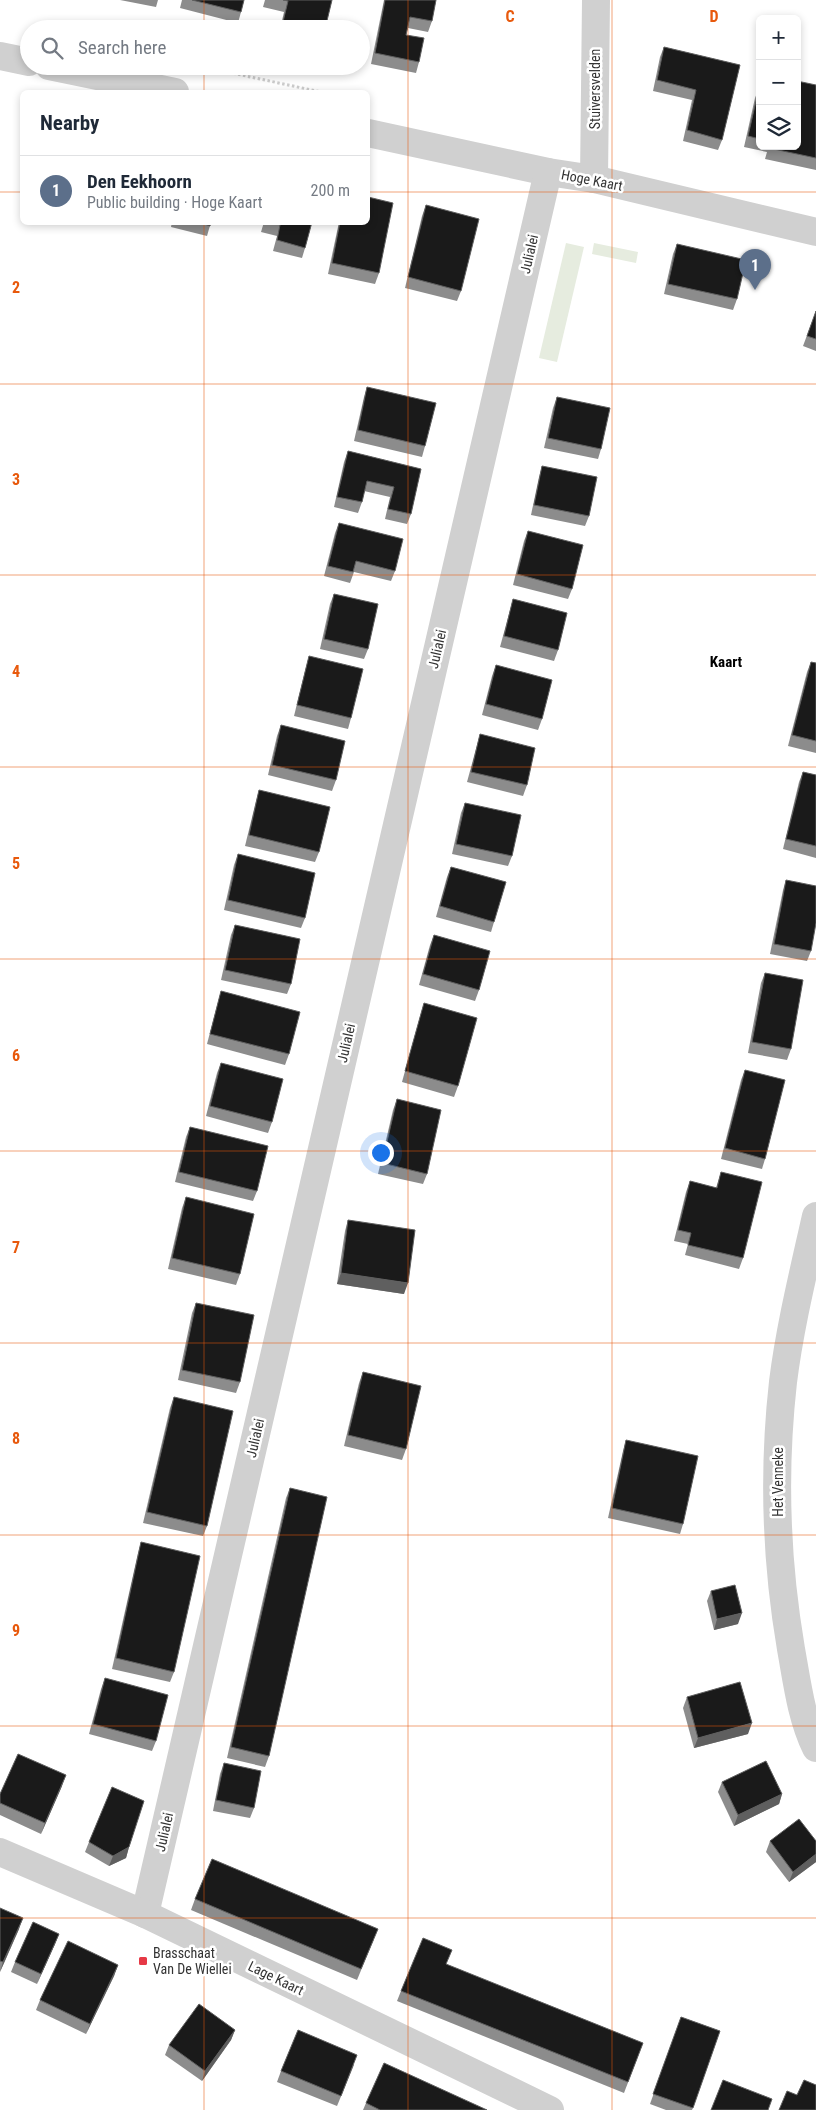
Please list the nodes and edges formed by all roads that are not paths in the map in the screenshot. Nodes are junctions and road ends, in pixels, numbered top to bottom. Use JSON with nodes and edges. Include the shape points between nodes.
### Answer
{"nodes":[{"id":1,"x":596,"y":0,"type":"edge"},
{"id":2,"x":0,"y":56,"type":"edge"},
{"id":3,"x":20,"y":60,"type":"edge"},
{"id":4,"x":92,"y":75,"type":"edge"},
{"id":5,"x":166,"y":90,"type":"edge"},
{"id":6,"x":370,"y":133,"type":"edge"},
{"id":7,"x":548,"y":172,"type":"junction"},
{"id":8,"x":594,"y":179,"type":"junction"},
{"id":9,"x":816,"y":232,"type":"edge"},
{"id":10,"x":816,"y":1216,"type":"edge"},
{"id":11,"x":816,"y":1748,"type":"edge"},
{"id":12,"x":0,"y":1852,"type":"edge"},
{"id":13,"x":145,"y":1914,"type":"junction"},
{"id":14,"x":546,"y":2109,"type":"edge"}],
"edges":[{"from":1,"to":8,"type":"street","name":"Stuiversvelden"},
{"from":2,"to":3,"type":"street"},
{"from":4,"to":5,"type":"street"},
{"from":6,"to":7,"type":"street","name":"Hoge Kaart"},
{"from":7,"to":8,"type":"street","name":"Hoge Kaart"},
{"from":7,"to":13,"type":"street","name":"Julialei"},
{"from":8,"to":9,"type":"street","name":"Hoge Kaart"},
{"from":10,"to":11,"type":"street","name":"Het Venneke","via":[[784,1381],[777,1500],[786,1623],[803,1713]]},
{"from":12,"to":13,"type":"street","name":"Lage Kaart"},
{"from":13,"to":14,"type":"street","name":"Lage Kaart"}]}
